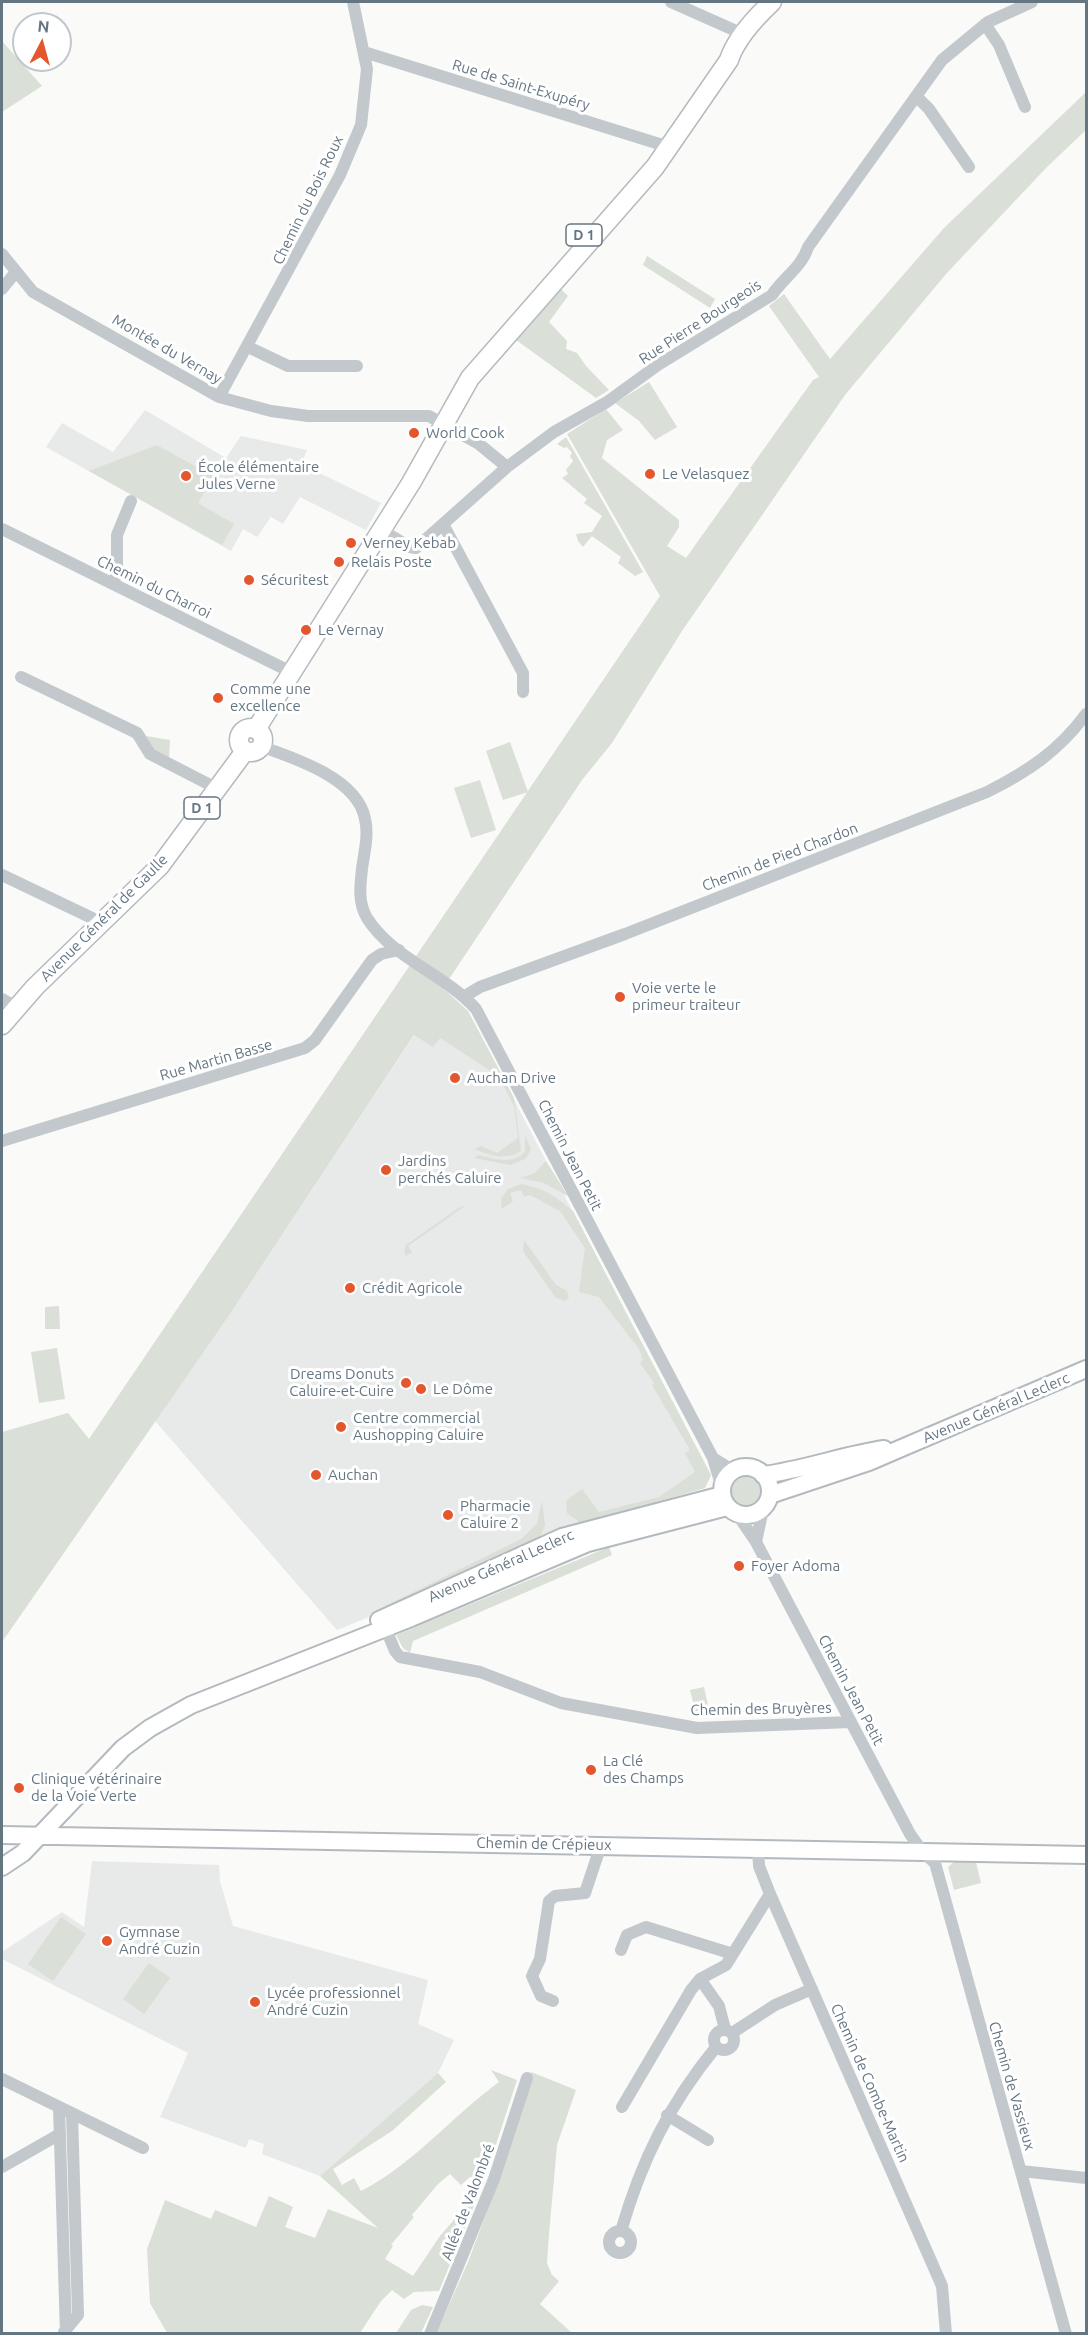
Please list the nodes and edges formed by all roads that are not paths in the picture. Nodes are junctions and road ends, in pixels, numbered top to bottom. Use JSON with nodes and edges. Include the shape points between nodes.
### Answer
{"nodes":[{"id":1,"x":353,"y":2,"type":"edge"},
{"id":2,"x":671,"y":2,"type":"edge"},
{"id":3,"x":772,"y":2,"type":"edge"},
{"id":4,"x":1008,"y":2,"type":"edge"},
{"id":5,"x":1032,"y":2,"type":"edge"},
{"id":6,"x":987,"y":23,"type":"junction"},
{"id":7,"x":743,"y":34,"type":"junction"},
{"id":8,"x":364,"y":52,"type":"junction"},
{"id":9,"x":916,"y":96,"type":"junction"},
{"id":10,"x":1025,"y":106,"type":"dead end"},
{"id":11,"x":664,"y":146,"type":"junction"},
{"id":12,"x":969,"y":167,"type":"dead end"},
{"id":13,"x":2,"y":254,"type":"edge"},
{"id":14,"x":15,"y":273,"type":"junction"},
{"id":15,"x":2,"y":289,"type":"edge"},
{"id":16,"x":248,"y":347,"type":"junction"},
{"id":17,"x":357,"y":366,"type":"dead end"},
{"id":18,"x":219,"y":397,"type":"junction"},
{"id":19,"x":438,"y":421,"type":"junction"},
{"id":20,"x":507,"y":467,"type":"junction"},
{"id":21,"x":131,"y":501,"type":"dead end"},
{"id":22,"x":443,"y":524,"type":"junction"},
{"id":23,"x":2,"y":529,"type":"edge"},
{"id":24,"x":381,"y":530,"type":"junction"},
{"id":25,"x":113,"y":584,"type":"junction"},
{"id":26,"x":293,"y":673,"type":"junction"},
{"id":27,"x":21,"y":677,"type":"dead end"},
{"id":28,"x":523,"y":692,"type":"dead end"},
{"id":29,"x":1086,"y":714,"type":"edge"},
{"id":30,"x":254,"y":743,"type":"junction"},
{"id":31,"x":216,"y":788,"type":"junction"},
{"id":32,"x":2,"y":875,"type":"edge"},
{"id":33,"x":98,"y":924,"type":"junction"},
{"id":34,"x":399,"y":950,"type":"junction"},
{"id":35,"x":465,"y":996,"type":"junction"},
{"id":36,"x":9,"y":1003,"type":"edge"},
{"id":37,"x":2,"y":1025,"type":"edge"},
{"id":38,"x":2,"y":1141,"type":"edge"},
{"id":39,"x":1086,"y":1369,"type":"edge"},
{"id":40,"x":905,"y":1446,"type":"junction"},
{"id":41,"x":712,"y":1458,"type":"junction"},
{"id":42,"x":734,"y":1471,"type":"junction"},
{"id":43,"x":763,"y":1475,"type":"junction"},
{"id":44,"x":727,"y":1501,"type":"junction"},
{"id":45,"x":766,"y":1502,"type":"junction"},
{"id":46,"x":756,"y":1542,"type":"junction"},
{"id":47,"x":384,"y":1623,"type":"junction"},
{"id":48,"x":851,"y":1722,"type":"junction"},
{"id":49,"x":2,"y":1835,"type":"edge"},
{"id":50,"x":39,"y":1835,"type":"junction"},
{"id":51,"x":601,"y":1845,"type":"junction"},
{"id":52,"x":758,"y":1848,"type":"junction"},
{"id":53,"x":922,"y":1851,"type":"junction"},
{"id":54,"x":1086,"y":1855,"type":"edge"},
{"id":55,"x":2,"y":1861,"type":"edge"},
{"id":56,"x":770,"y":1894,"type":"junction"},
{"id":57,"x":621,"y":1950,"type":"dead end"},
{"id":58,"x":734,"y":1954,"type":"junction"},
{"id":59,"x":700,"y":1979,"type":"junction"},
{"id":60,"x":812,"y":1989,"type":"junction"},
{"id":61,"x":553,"y":2001,"type":"dead end"},
{"id":62,"x":728,"y":2031,"type":"junction"},
{"id":63,"x":527,"y":2078,"type":"dead end"},
{"id":64,"x":2,"y":2079,"type":"edge"},
{"id":65,"x":59,"y":2107,"type":"junction"},
{"id":66,"x":622,"y":2107,"type":"dead end"},
{"id":67,"x":72,"y":2114,"type":"junction"},
{"id":68,"x":667,"y":2115,"type":"junction"},
{"id":69,"x":60,"y":2134,"type":"junction"},
{"id":70,"x":708,"y":2140,"type":"dead end"},
{"id":71,"x":143,"y":2148,"type":"dead end"},
{"id":72,"x":2,"y":2167,"type":"edge"},
{"id":73,"x":1021,"y":2171,"type":"junction"},
{"id":74,"x":1086,"y":2178,"type":"edge"},
{"id":75,"x":621,"y":2231,"type":"dead end"},
{"id":76,"x":65,"y":2332,"type":"edge"},
{"id":77,"x":430,"y":2334,"type":"edge"},
{"id":78,"x":946,"y":2334,"type":"edge"},
{"id":79,"x":1066,"y":2334,"type":"edge"}],
"edges":[{"from":1,"to":8,"type":"street","name":"Chemin du Bois Roux"},
{"from":2,"to":7,"type":"street"},
{"from":3,"to":7,"type":"main road","name":"Avenue Général de Gaulle","number":"D 1"},
{"from":4,"to":6,"type":"street"},
{"from":5,"to":6,"type":"street","name":"Rue Pierre Bourgeois"},
{"from":6,"to":9,"type":"street","name":"Rue Pierre Bourgeois","via":[[942,60]]},
{"from":6,"to":10,"type":"street"},
{"from":7,"to":11,"type":"main road","name":"Avenue Général de Gaulle","number":"D 1","via":[[729,60]]},
{"from":8,"to":11,"type":"street","name":"Rue de Saint-Exupéry"},
{"from":8,"to":16,"type":"street","name":"Chemin du Bois Roux","via":[[367,69],[361,125],[340,175]]},
{"from":9,"to":12,"type":"street"},
{"from":9,"to":20,"type":"street","name":"Rue Pierre Bourgeois","via":[[808,247],[805,257],[772,295],[554,432]]},
{"from":11,"to":19,"type":"main road","name":"Avenue Général de Gaulle","number":"D 1","via":[[606,225],[486,358]]},
{"from":13,"to":14,"type":"street","name":"Montée du Vernay"},
{"from":14,"to":15,"type":"street"},
{"from":14,"to":18,"type":"street","name":"Montée du Vernay","via":[[33,292]]},
{"from":16,"to":17,"type":"street","via":[[288,366]]},
{"from":16,"to":18,"type":"street","name":"Chemin du Bois Roux"},
{"from":18,"to":19,"type":"street","name":"Montée du Vernay","via":[[289,414],[423,415]]},
{"from":19,"to":20,"type":"street","name":"Montée du Vernay","via":[[479,444]]},
{"from":19,"to":24,"type":"main road","name":"Avenue Général de Gaulle","number":"D 1","via":[[403,480],[394,508]]},
{"from":20,"to":22,"type":"street","name":"Rue Pierre Bourgeois"},
{"from":21,"to":25,"type":"street","via":[[117,535],[117,572]]},
{"from":22,"to":24,"type":"street","name":"Rue Pierre Bourgeois","via":[[413,548]]},
{"from":22,"to":28,"type":"street","via":[[523,673]]},
{"from":23,"to":25,"type":"street","name":"Chemin du Charroi"},
{"from":24,"to":26,"type":"main road","name":"Avenue Général de Gaulle","number":"D 1"},
{"from":25,"to":26,"type":"street","name":"Chemin du Charroi"},
{"from":26,"to":30,"type":"main road","name":"Avenue Général de Gaulle","number":"D 1"},
{"from":27,"to":31,"type":"street","via":[[137,732],[150,754]]},
{"from":29,"to":35,"type":"street","name":"Chemin de Pied Chardon","via":[[1069,739],[1050,755],[987,792]]},
{"from":30,"to":31,"type":"main road","name":"Avenue Général de Gaulle","number":"D 1"},
{"from":30,"to":34,"type":"street","name":"Chemin Jean Petit","via":[[333,778],[357,797],[366,829],[360,889],[363,908],[376,930]]},
{"from":31,"to":33,"type":"main road","name":"Avenue Général de Gaulle","number":"D 1","via":[[160,866]]},
{"from":32,"to":33,"type":"street"},
{"from":33,"to":36,"type":"main road","name":"Avenue Général de Gaulle","number":"D 1"},
{"from":34,"to":35,"type":"street","name":"Chemin Jean Petit"},
{"from":34,"to":38,"type":"street","name":"Rue Martin Basse","via":[[372,960],[315,1040],[299,1052]]},
{"from":35,"to":41,"type":"street","name":"Chemin Jean Petit","via":[[515,1081]]},
{"from":36,"to":37,"type":"main road","name":"Avenue Général de Gaulle","number":"D 1"},
{"from":39,"to":40,"type":"main road","name":"Avenue Général Leclerc"},
{"from":40,"to":43,"type":"main road","name":"Avenue Général Leclerc"},
{"from":40,"to":45,"type":"main road","name":"Avenue Général Leclerc"},
{"from":41,"to":42,"type":"street"},
{"from":41,"to":44,"type":"street","name":"Chemin Jean Petit"},
{"from":42,"to":43,"type":"main road","via":[[748,1467]]},
{"from":42,"to":44,"type":"main road"},
{"from":43,"to":45,"type":"main road","via":[[768,1481]]},
{"from":44,"to":45,"type":"main road","via":[[750,1515]]},
{"from":44,"to":46,"type":"street","name":"Chemin Jean Petit"},
{"from":44,"to":47,"type":"main road","name":"Avenue Général Leclerc","via":[[588,1543]]},
{"from":45,"to":46,"type":"street"},
{"from":46,"to":48,"type":"street","name":"Chemin Jean Petit"},
{"from":47,"to":48,"type":"street","name":"Chemin des Bruyères","via":[[400,1657],[480,1672],[581,1708],[697,1728]]},
{"from":47,"to":50,"type":"main road","name":"Avenue Général Leclerc","via":[[191,1705],[150,1728],[105,1766]]},
{"from":48,"to":53,"type":"street","name":"Chemin Jean Petit"},
{"from":49,"to":50,"type":"main road","name":"Chemin de Crépieux"},
{"from":50,"to":51,"type":"main road","name":"Chemin de Crépieux"},
{"from":50,"to":55,"type":"main road","name":"Avenue Général Leclerc","via":[[23,1853]]},
{"from":51,"to":52,"type":"main road","name":"Chemin de Crépieux"},
{"from":51,"to":61,"type":"street","via":[[585,1893],[555,1896],[549,1901],[540,1959],[532,1976],[541,1996]]},
{"from":52,"to":53,"type":"main road","name":"Chemin de Crépieux"},
{"from":52,"to":56,"type":"street","name":"Chemin de Combe-Martin","via":[[759,1866]]},
{"from":53,"to":54,"type":"main road","name":"Chemin de Crépieux"},
{"from":53,"to":73,"type":"street","name":"Chemin de Vassieux","via":[[935,1863]]},
{"from":56,"to":58,"type":"street"},
{"from":56,"to":60,"type":"street","name":"Chemin de Combe-Martin"},
{"from":57,"to":58,"type":"street","via":[[627,1935],[646,1927]]},
{"from":58,"to":59,"type":"street","via":[[717,1972]]},
{"from":59,"to":62,"type":"street","via":[[719,2007]]},
{"from":59,"to":66,"type":"street"},
{"from":60,"to":62,"type":"street"},
{"from":60,"to":78,"type":"street","name":"Chemin de Combe-Martin","via":[[942,2286]]},
{"from":62,"to":68,"type":"street","via":[[735,2040],[730,2049],[717,2047]]},
{"from":63,"to":77,"type":"street","name":"Allée de Valombré","via":[[494,2180]]},
{"from":64,"to":65,"type":"street"},
{"from":65,"to":67,"type":"street"},
{"from":65,"to":69,"type":"street"},
{"from":67,"to":71,"type":"street"},
{"from":67,"to":76,"type":"street","via":[[78,2315]]},
{"from":68,"to":70,"type":"street"},
{"from":68,"to":75,"type":"street","via":[[647,2153]]},
{"from":69,"to":72,"type":"street"},
{"from":69,"to":76,"type":"street"},
{"from":73,"to":74,"type":"street"},
{"from":73,"to":79,"type":"street","name":"Chemin de Vassieux"}]}
